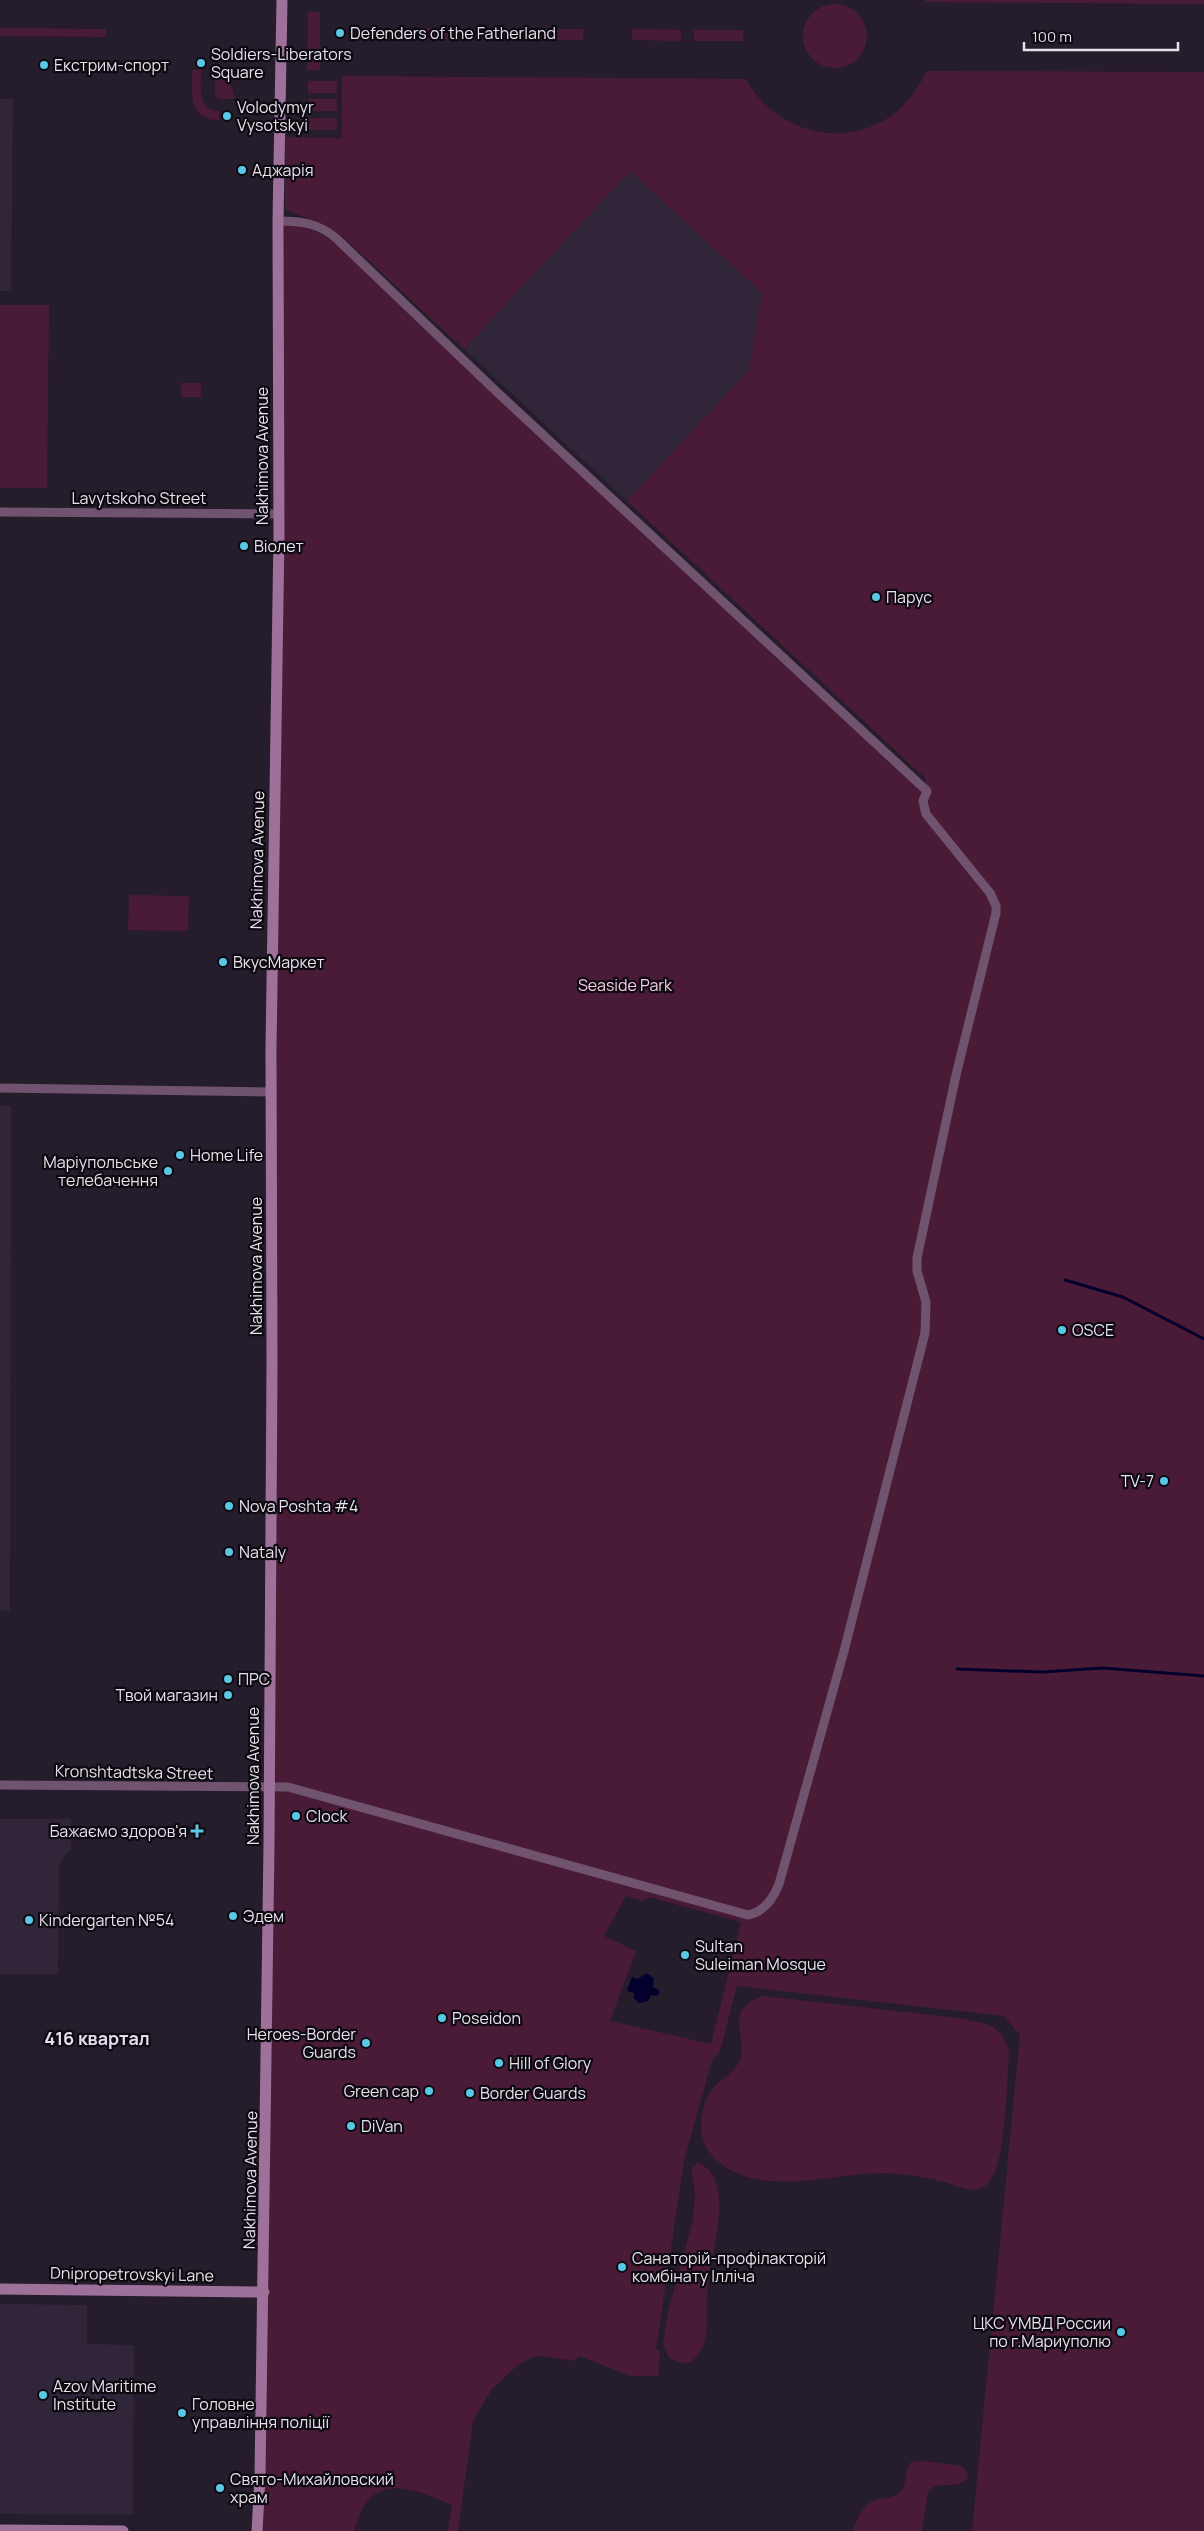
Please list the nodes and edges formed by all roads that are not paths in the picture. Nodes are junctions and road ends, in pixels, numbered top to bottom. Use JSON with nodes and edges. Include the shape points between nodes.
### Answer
{"nodes":[{"id":1,"x":282,"y":0,"type":"edge"},
{"id":2,"x":278,"y":221,"type":"junction"},
{"id":3,"x":0,"y":512,"type":"edge"},
{"id":4,"x":278,"y":514,"type":"junction"},
{"id":5,"x":0,"y":1088,"type":"edge"},
{"id":6,"x":272,"y":1092,"type":"junction"},
{"id":7,"x":0,"y":1785,"type":"edge"},
{"id":8,"x":268,"y":1788,"type":"junction"},
{"id":9,"x":0,"y":2289,"type":"edge"},
{"id":10,"x":264,"y":2292,"type":"junction"},
{"id":11,"x":0,"y":2530,"type":"edge"},
{"id":12,"x":124,"y":2531,"type":"edge"},
{"id":13,"x":257,"y":2531,"type":"edge"}],
"edges":[{"from":1,"to":2,"type":"main road","name":"Nakhimova Avenue"},
{"from":2,"to":4,"type":"main road","name":"Nakhimova Avenue"},
{"from":2,"to":8,"type":"street","name":"Kronshtadtska Street","via":[[311,223],[330,232],[499,394],[927,791],[923,801],[926,814],[983,883],[996,906],[917,1258],[916,1271],[926,1302],[925,1333],[844,1651],[779,1884],[768,1904],[748,1915],[304,1791],[288,1787]]},
{"from":3,"to":4,"type":"street","name":"Lavytskoho Street"},
{"from":4,"to":6,"type":"main road","name":"Nakhimova Avenue"},
{"from":5,"to":6,"type":"street"},
{"from":6,"to":8,"type":"main road","name":"Nakhimova Avenue"},
{"from":7,"to":8,"type":"street","name":"Kronshtadtska Street"},
{"from":8,"to":10,"type":"main road","name":"Nakhimova Avenue"},
{"from":9,"to":10,"type":"main road","name":"Dnipropetrovskyi Lane"},
{"from":10,"to":13,"type":"main road","name":"Nakhimova Avenue"},
{"from":11,"to":12,"type":"main road"}]}
